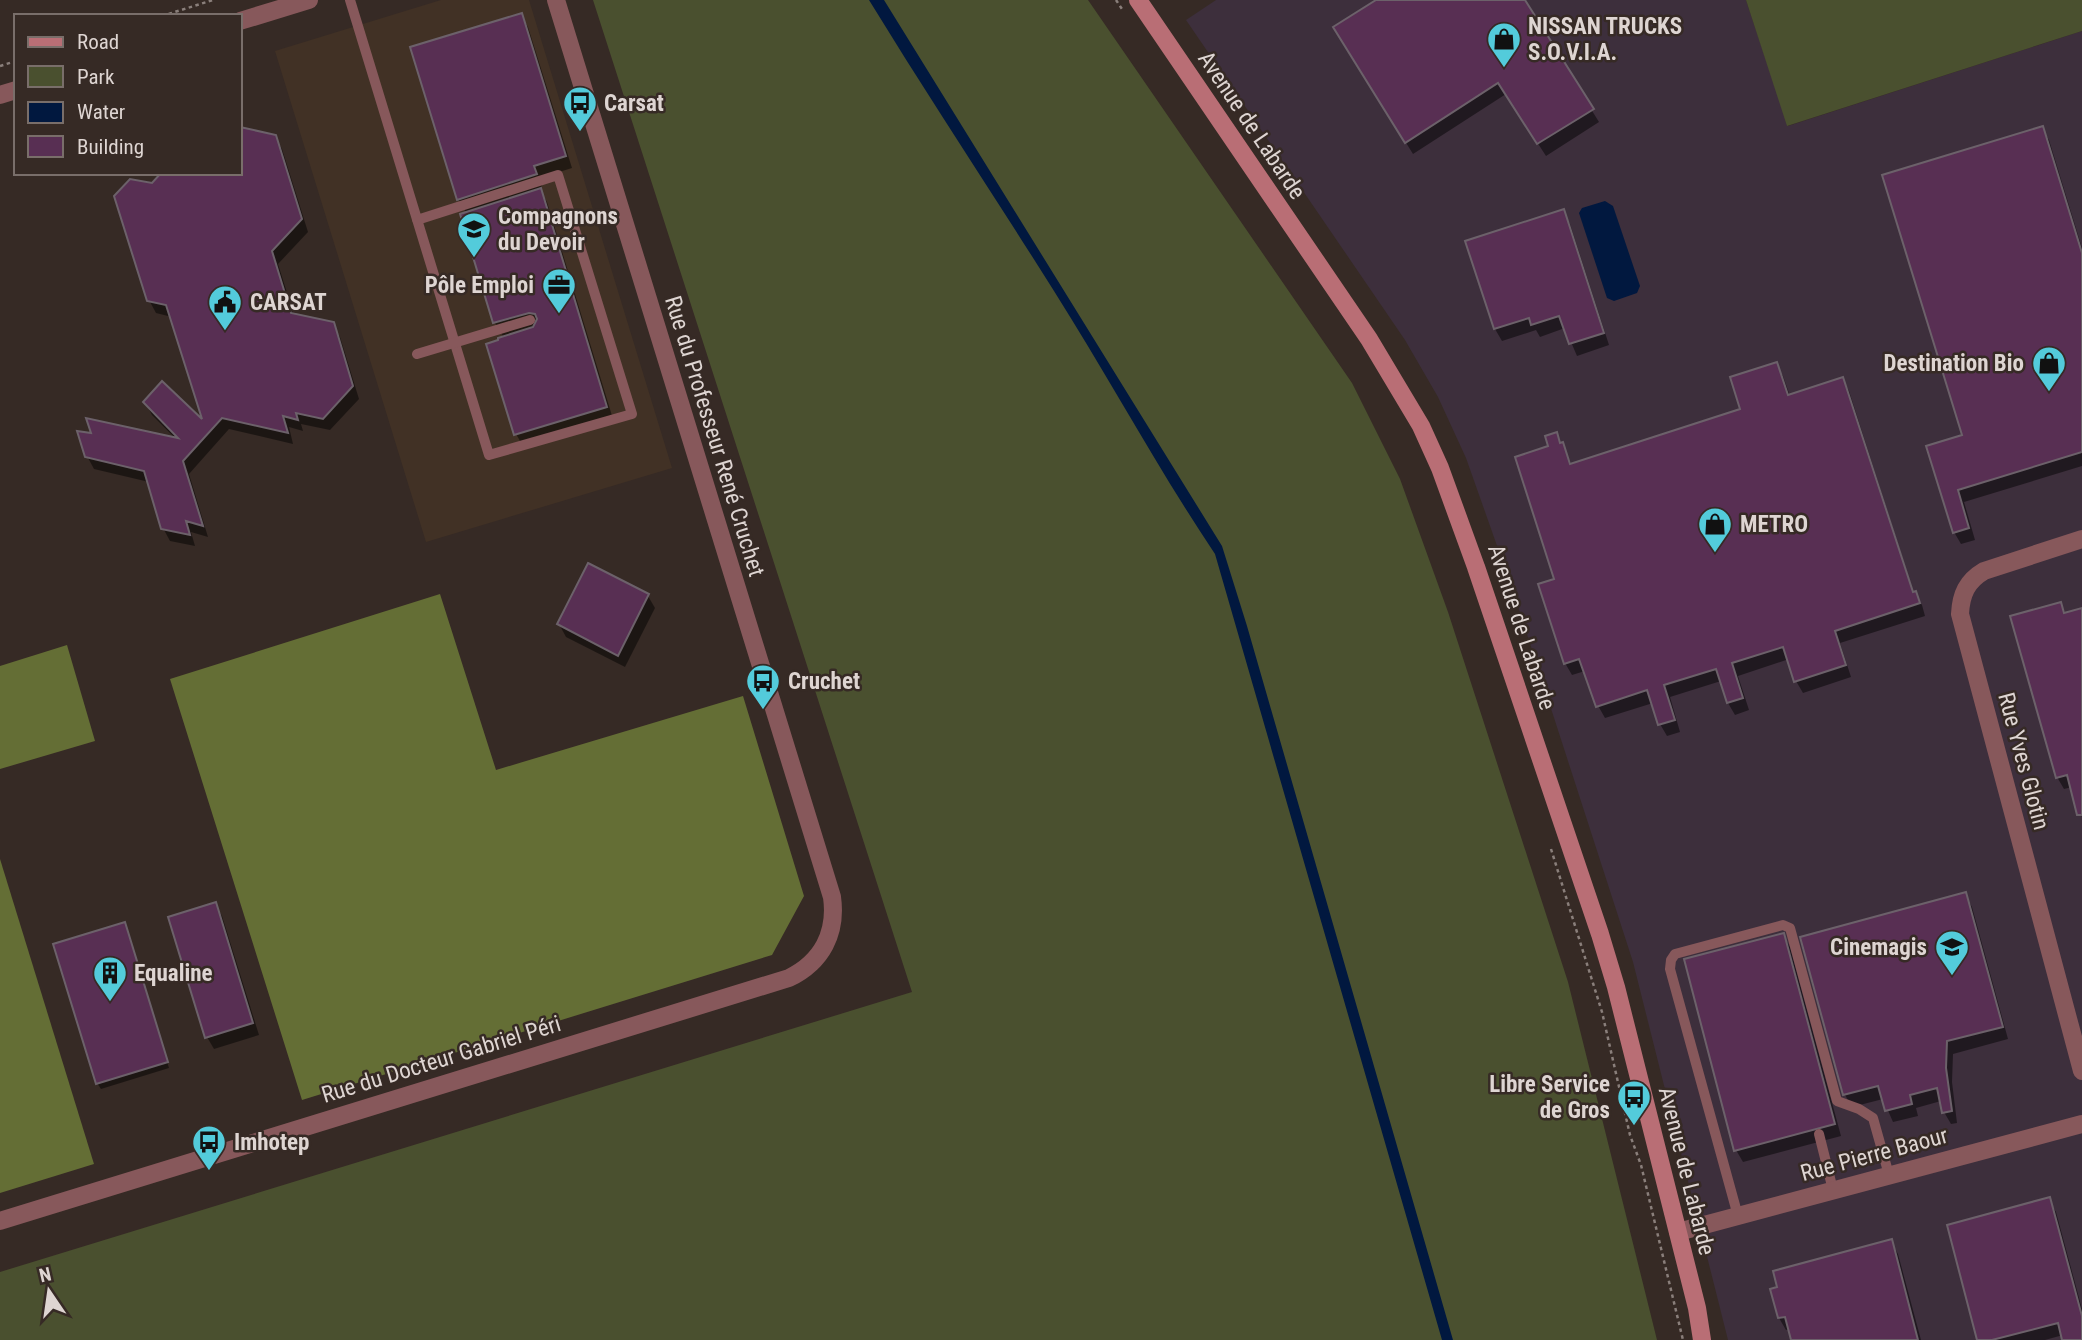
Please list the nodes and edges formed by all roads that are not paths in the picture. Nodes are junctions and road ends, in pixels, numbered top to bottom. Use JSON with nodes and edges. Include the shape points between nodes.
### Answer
{"nodes":[{"id":1,"x":309,"y":0,"type":"edge"},
{"id":2,"x":350,"y":0,"type":"edge"},
{"id":3,"x":556,"y":0,"type":"edge"},
{"id":4,"x":1130,"y":5,"type":"edge"},
{"id":5,"x":242,"y":20,"type":"edge"},
{"id":6,"x":418,"y":220,"type":"junction"},
{"id":7,"x":530,"y":320,"type":"dead end"},
{"id":8,"x":455,"y":343,"type":"junction"},
{"id":9,"x":417,"y":354,"type":"dead end"},
{"id":10,"x":2082,"y":539,"type":"edge"},
{"id":11,"x":828,"y":886,"type":"joint"},
{"id":12,"x":2082,"y":1071,"type":"edge"},
{"id":13,"x":2082,"y":1124,"type":"edge"},
{"id":14,"x":1819,"y":1134,"type":"dead end"},
{"id":15,"x":1889,"y":1175,"type":"junction"},
{"id":16,"x":1833,"y":1190,"type":"junction"},
{"id":17,"x":1738,"y":1216,"type":"junction"},
{"id":18,"x":0,"y":1221,"type":"edge"},
{"id":19,"x":1678,"y":1232,"type":"junction"},
{"id":20,"x":1702,"y":1340,"type":"edge"}],
"edges":[{"from":1,"to":5,"type":"street"},
{"from":2,"to":6,"type":"lane"},
{"from":3,"to":11,"type":"street","name":"Rue du Professeur René Cruchet"},
{"from":4,"to":19,"type":"main road","name":"Avenue de Labarde","via":[[1369,339],[1421,426],[1440,468],[1600,934]]},
{"from":6,"to":8,"type":"lane"},
{"from":6,"to":8,"type":"lane","via":[[558,175],[632,414],[489,455]]},
{"from":7,"to":8,"type":"lane"},
{"from":8,"to":9,"type":"lane"},
{"from":10,"to":12,"type":"street","name":"Rue Yves Glotin","via":[[1974,577],[1961,600],[1960,614]]},
{"from":11,"to":18,"type":"street","name":"Rue du Docteur Gabriel Péri","via":[[834,909],[826,945],[811,965],[789,978]]},
{"from":13,"to":15,"type":"street","name":"Rue Pierre Baour"},
{"from":14,"to":16,"type":"lane"},
{"from":15,"to":16,"type":"street","name":"Rue Pierre Baour"},
{"from":15,"to":17,"type":"lane","via":[[1873,1118],[1837,1101],[1790,929],[1783,925],[1675,954],[1670,969]]},
{"from":16,"to":17,"type":"street","name":"Rue Pierre Baour"},
{"from":17,"to":19,"type":"street","name":"Rue Pierre Baour"},
{"from":19,"to":20,"type":"main road","name":"Avenue de Labarde"}]}
